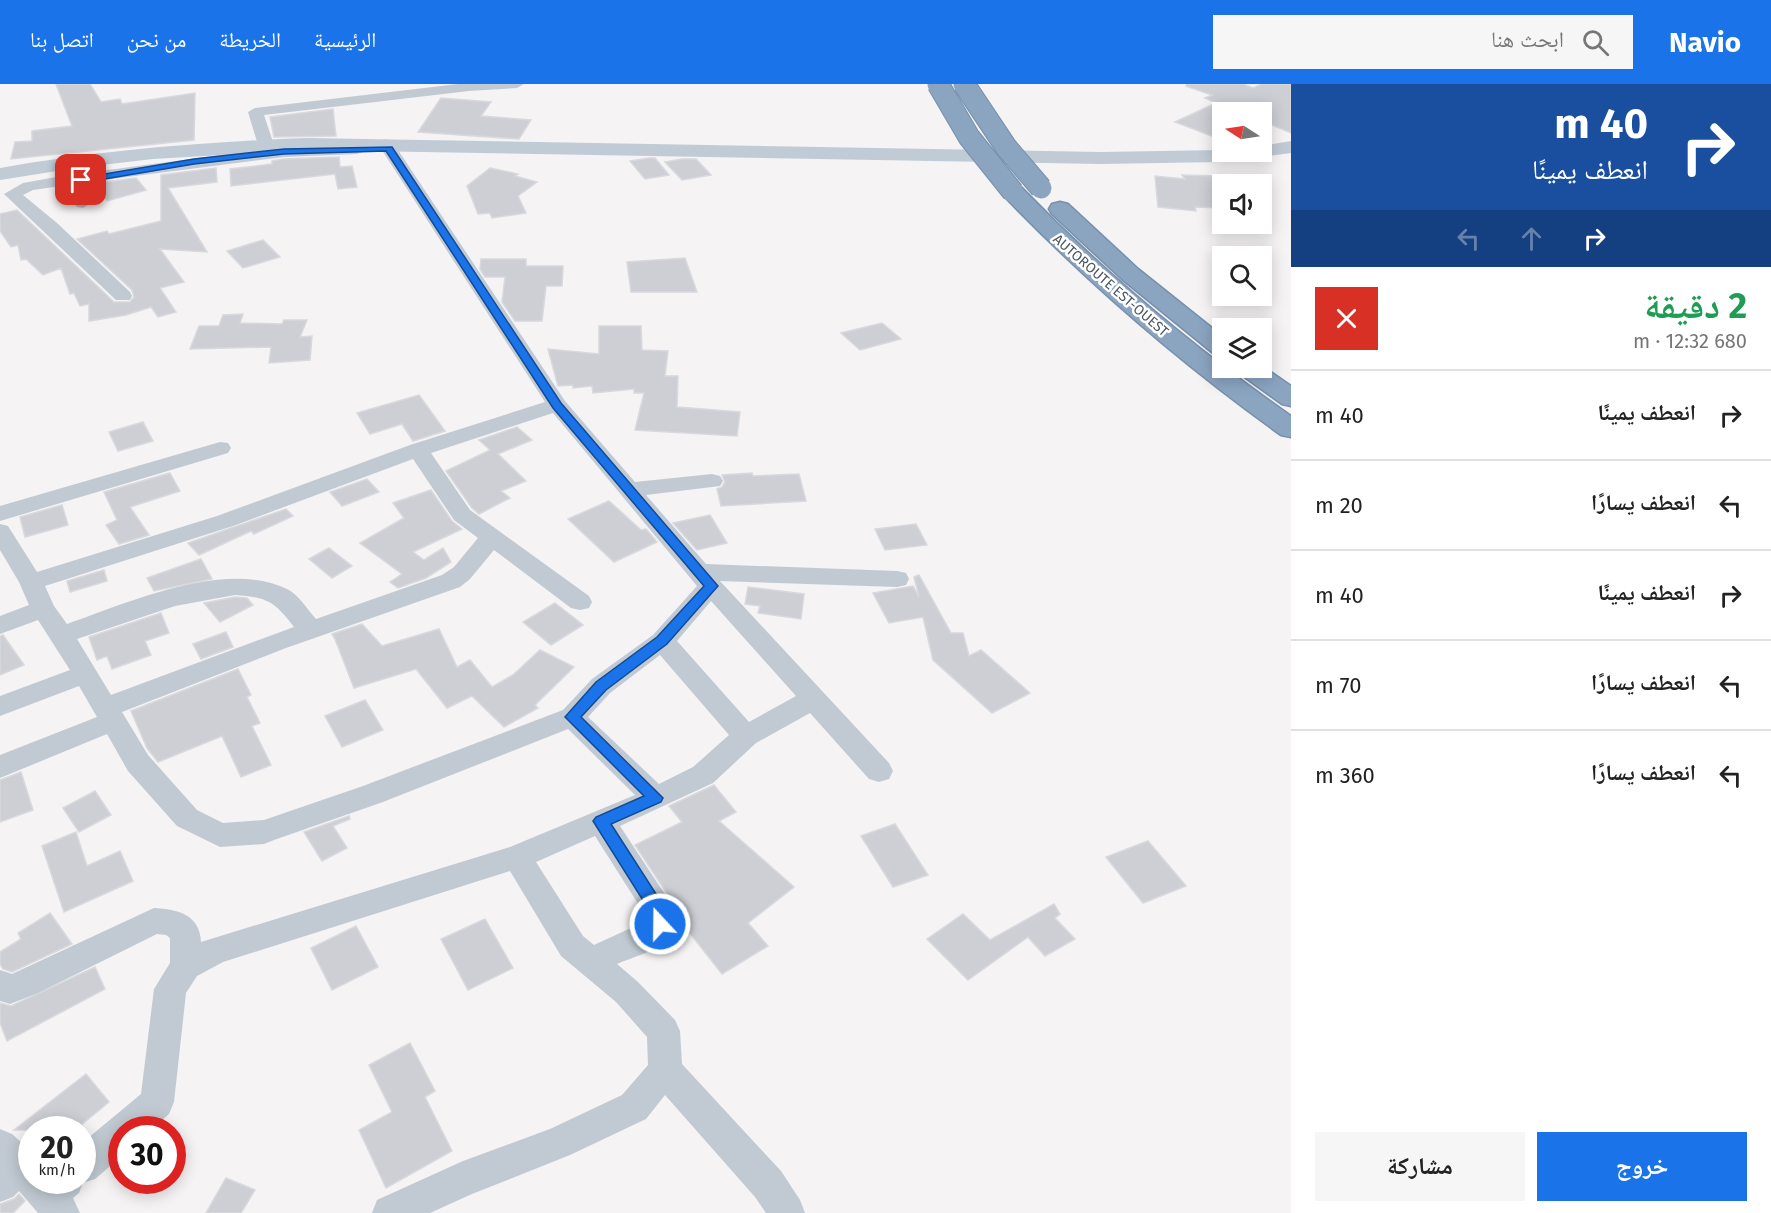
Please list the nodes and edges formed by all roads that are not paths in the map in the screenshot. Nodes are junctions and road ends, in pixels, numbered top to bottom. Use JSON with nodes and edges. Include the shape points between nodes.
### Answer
{"nodes":[{"id":1,"x":517,"y":84,"type":"edge"},
{"id":2,"x":938,"y":84,"type":"edge"},
{"id":3,"x":964,"y":84,"type":"edge"},
{"id":4,"x":266,"y":145,"type":"junction"},
{"id":5,"x":387,"y":146,"type":"junction"},
{"id":6,"x":1291,"y":147,"type":"edge"},
{"id":7,"x":5,"y":173,"type":"edge"},
{"id":8,"x":81,"y":180,"type":"junction"},
{"id":9,"x":84,"y":202,"type":"dead end"},
{"id":10,"x":123,"y":296,"type":"dead end"},
{"id":11,"x":1212,"y":340,"type":"edge"},
{"id":12,"x":1262,"y":378,"type":"edge"},
{"id":13,"x":1291,"y":398,"type":"edge"},
{"id":14,"x":557,"y":405,"type":"junction"},
{"id":15,"x":1291,"y":429,"type":"edge"},
{"id":16,"x":220,"y":448,"type":"dead end"},
{"id":17,"x":418,"y":450,"type":"junction"},
{"id":18,"x":712,"y":481,"type":"dead end"},
{"id":19,"x":629,"y":490,"type":"junction"},
{"id":20,"x":0,"y":514,"type":"edge"},
{"id":21,"x":0,"y":531,"type":"edge"},
{"id":22,"x":492,"y":537,"type":"junction"},
{"id":23,"x":7,"y":558,"type":"edge"},
{"id":24,"x":705,"y":579,"type":"junction"},
{"id":25,"x":897,"y":579,"type":"dead end"},
{"id":26,"x":31,"y":582,"type":"junction"},
{"id":27,"x":580,"y":602,"type":"dead end"},
{"id":28,"x":43,"y":609,"type":"junction"},
{"id":29,"x":0,"y":626,"type":"edge"},
{"id":30,"x":311,"y":630,"type":"junction"},
{"id":31,"x":63,"y":636,"type":"junction"},
{"id":32,"x":662,"y":640,"type":"junction"},
{"id":33,"x":85,"y":674,"type":"junction"},
{"id":34,"x":813,"y":699,"type":"junction"},
{"id":35,"x":0,"y":706,"type":"edge"},
{"id":36,"x":109,"y":714,"type":"junction"},
{"id":37,"x":572,"y":717,"type":"junction"},
{"id":38,"x":746,"y":736,"type":"junction"},
{"id":39,"x":0,"y":767,"type":"edge"},
{"id":40,"x":879,"y":771,"type":"dead end"},
{"id":41,"x":656,"y":798,"type":"junction"},
{"id":42,"x":601,"y":821,"type":"junction"},
{"id":43,"x":517,"y":857,"type":"junction"},
{"id":44,"x":590,"y":961,"type":"junction"},
{"id":45,"x":186,"y":966,"type":"junction"},
{"id":46,"x":0,"y":984,"type":"edge"},
{"id":47,"x":665,"y":1070,"type":"junction"},
{"id":48,"x":142,"y":1116,"type":"edge"},
{"id":49,"x":108,"y":1144,"type":"edge"},
{"id":50,"x":96,"y":1154,"type":"edge"},
{"id":51,"x":390,"y":1213,"type":"edge"},
{"id":52,"x":787,"y":1213,"type":"edge"}],
"edges":[{"from":1,"to":4,"type":"street","via":[[255,112]]},
{"from":2,"to":15,"type":"highway","name":"AUTOROUTE EST-OUEST","bridge":true,"via":[[969,137],[1052,233],[1131,306]]},
{"from":3,"to":11,"type":"highway","name":"AUTOROUTE EST-OUEST","bridge":true,"via":[[1006,147],[1075,225]]},
{"from":4,"to":5,"type":"main road"},
{"from":4,"to":7,"type":"main road","via":[[118,157]]},
{"from":5,"to":6,"type":"main road","via":[[1101,158],[1211,156]]},
{"from":5,"to":8,"type":"street","via":[[194,162]]},
{"from":5,"to":14,"type":"street"},
{"from":7,"to":8,"type":"street"},
{"from":8,"to":9,"type":"street","via":[[72,191]]},
{"from":8,"to":10,"type":"street","via":[[29,186],[12,194]]},
{"from":12,"to":13,"type":"highway"},
{"from":14,"to":17,"type":"street"},
{"from":14,"to":19,"type":"street"},
{"from":16,"to":20,"type":"street"},
{"from":17,"to":22,"type":"street","via":[[462,515]]},
{"from":17,"to":26,"type":"street","via":[[225,521]]},
{"from":18,"to":19,"type":"street"},
{"from":19,"to":24,"type":"street"},
{"from":21,"to":23,"type":"street"},
{"from":22,"to":27,"type":"street"},
{"from":22,"to":30,"type":"street","via":[[451,581]]},
{"from":23,"to":26,"type":"street"},
{"from":24,"to":25,"type":"street"},
{"from":24,"to":32,"type":"street"},
{"from":24,"to":34,"type":"street"},
{"from":26,"to":28,"type":"street"},
{"from":28,"to":29,"type":"street"},
{"from":28,"to":31,"type":"street"},
{"from":30,"to":31,"type":"street","via":[[279,595],[242,585],[176,597]]},
{"from":30,"to":36,"type":"street"},
{"from":31,"to":33,"type":"street"},
{"from":32,"to":37,"type":"street","via":[[601,686]]},
{"from":32,"to":38,"type":"street"},
{"from":33,"to":35,"type":"street"},
{"from":33,"to":36,"type":"street"},
{"from":34,"to":38,"type":"street"},
{"from":34,"to":40,"type":"street"},
{"from":36,"to":37,"type":"street","via":[[138,763],[187,818],[220,835],[264,832]]},
{"from":36,"to":39,"type":"street"},
{"from":37,"to":41,"type":"street"},
{"from":38,"to":41,"type":"street","via":[[703,775]]},
{"from":41,"to":42,"type":"street"},
{"from":42,"to":43,"type":"street"},
{"from":42,"to":44,"type":"street","via":[[659,911],[660,924],[654,934]]},
{"from":43,"to":44,"type":"street","via":[[572,946]]},
{"from":43,"to":45,"type":"street","via":[[214,951]]},
{"from":44,"to":47,"type":"street","via":[[627,992],[663,1031]]},
{"from":45,"to":46,"type":"street","via":[[184,932],[172,922],[154,921],[10,990]]},
{"from":45,"to":48,"type":"street","via":[[170,989],[158,1102]]},
{"from":47,"to":51,"type":"street","via":[[634,1107]]},
{"from":47,"to":52,"type":"street","via":[[768,1184]]},
{"from":49,"to":50,"type":"street"}]}
